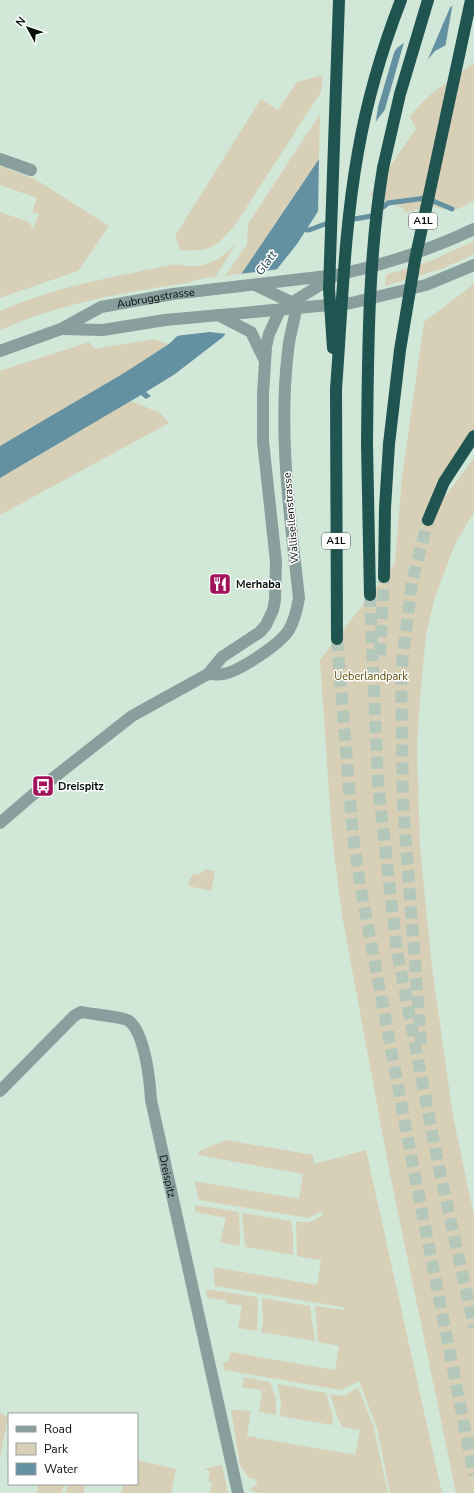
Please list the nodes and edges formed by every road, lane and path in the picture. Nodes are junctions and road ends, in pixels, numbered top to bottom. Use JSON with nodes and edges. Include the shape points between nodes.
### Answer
{"nodes":[{"id":1,"x":339,"y":0,"type":"edge"},
{"id":2,"x":400,"y":0,"type":"edge"},
{"id":3,"x":428,"y":0,"type":"edge"},
{"id":4,"x":437,"y":0,"type":"edge"},
{"id":5,"x":471,"y":0,"type":"edge"},
{"id":6,"x":420,"y":29,"type":"junction"},
{"id":7,"x":0,"y":159,"type":"edge"},
{"id":8,"x":31,"y":170,"type":"dead end"},
{"id":9,"x":474,"y":229,"type":"edge"},
{"id":10,"x":474,"y":265,"type":"edge"},
{"id":11,"x":336,"y":275,"type":"junction"},
{"id":12,"x":255,"y":285,"type":"junction"},
{"id":13,"x":289,"y":302,"type":"junction"},
{"id":14,"x":275,"y":310,"type":"junction"},
{"id":15,"x":217,"y":315,"type":"junction"},
{"id":16,"x":61,"y":329,"type":"junction"},
{"id":17,"x":0,"y":351,"type":"edge"},
{"id":18,"x":265,"y":360,"type":"junction"},
{"id":19,"x":336,"y":389,"type":"junction"},
{"id":20,"x":474,"y":436,"type":"edge"},
{"id":21,"x":428,"y":520,"type":"tunnel mouth"},
{"id":22,"x":384,"y":577,"type":"tunnel mouth"},
{"id":23,"x":370,"y":595,"type":"tunnel mouth"},
{"id":24,"x":337,"y":639,"type":"tunnel mouth"},
{"id":25,"x":208,"y":674,"type":"junction"},
{"id":26,"x":0,"y":823,"type":"edge"},
{"id":27,"x":0,"y":1092,"type":"edge"},
{"id":28,"x":238,"y":1493,"type":"edge"}],
"edges":[{"from":1,"to":19,"type":"highway","number":"A1L","bridge":true,"via":[[329,289]]},
{"from":2,"to":19,"type":"highway","number":"A1L","bridge":true,"via":[[378,64],[358,153],[347,243]]},
{"from":3,"to":6,"type":"highway"},
{"from":4,"to":6,"type":"highway"},
{"from":5,"to":22,"type":"highway","number":"A1L","bridge":true,"via":[[415,260],[400,350],[389,444]]},
{"from":6,"to":23,"type":"highway","bridge":true,"via":[[394,116],[378,205],[371,295],[367,444]]},
{"from":7,"to":8,"type":"street"},
{"from":9,"to":11,"type":"street","name":"Aubruggstrasse","via":[[441,245],[401,259]]},
{"from":10,"to":13,"type":"street","name":"Aubruggstrasse","via":[[426,285],[351,303]]},
{"from":11,"to":12,"type":"street","name":"Aubruggstrasse"},
{"from":11,"to":13,"type":"street","name":"Aubruggstrasse","via":[[316,289]]},
{"from":12,"to":13,"type":"street"},
{"from":12,"to":16,"type":"street","name":"Aubruggstrasse","via":[[151,297],[101,307]]},
{"from":13,"to":14,"type":"street","name":"Aubruggstrasse"},
{"from":13,"to":25,"type":"street","name":"Wallisellenstrasse","via":[[284,426],[287,489],[298,598],[297,614],[279,641],[245,665],[223,674]]},
{"from":14,"to":15,"type":"street","name":"Aubruggstrasse"},
{"from":14,"to":18,"type":"street","name":"Wallisellenstrasse"},
{"from":15,"to":16,"type":"street","name":"Aubruggstrasse","via":[[103,330]]},
{"from":15,"to":18,"type":"street","name":"Wallisellenstrasse","via":[[251,332]]},
{"from":16,"to":17,"type":"street","name":"Aubruggstrasse"},
{"from":18,"to":25,"type":"street","name":"Wallisellenstrasse","via":[[262,426],[276,562],[275,600],[270,618],[260,632],[222,657]]},
{"from":19,"to":24,"type":"highway","number":"A1L"},
{"from":20,"to":21,"type":"highway","via":[[444,482]]},
{"from":25,"to":26,"type":"street","name":"Wallisellenstrasse","via":[[132,716]]},
{"from":27,"to":28,"type":"street","name":"Dreispitz","via":[[74,1016],[81,1012],[129,1020],[135,1028],[149,1078],[151,1100]]}]}
